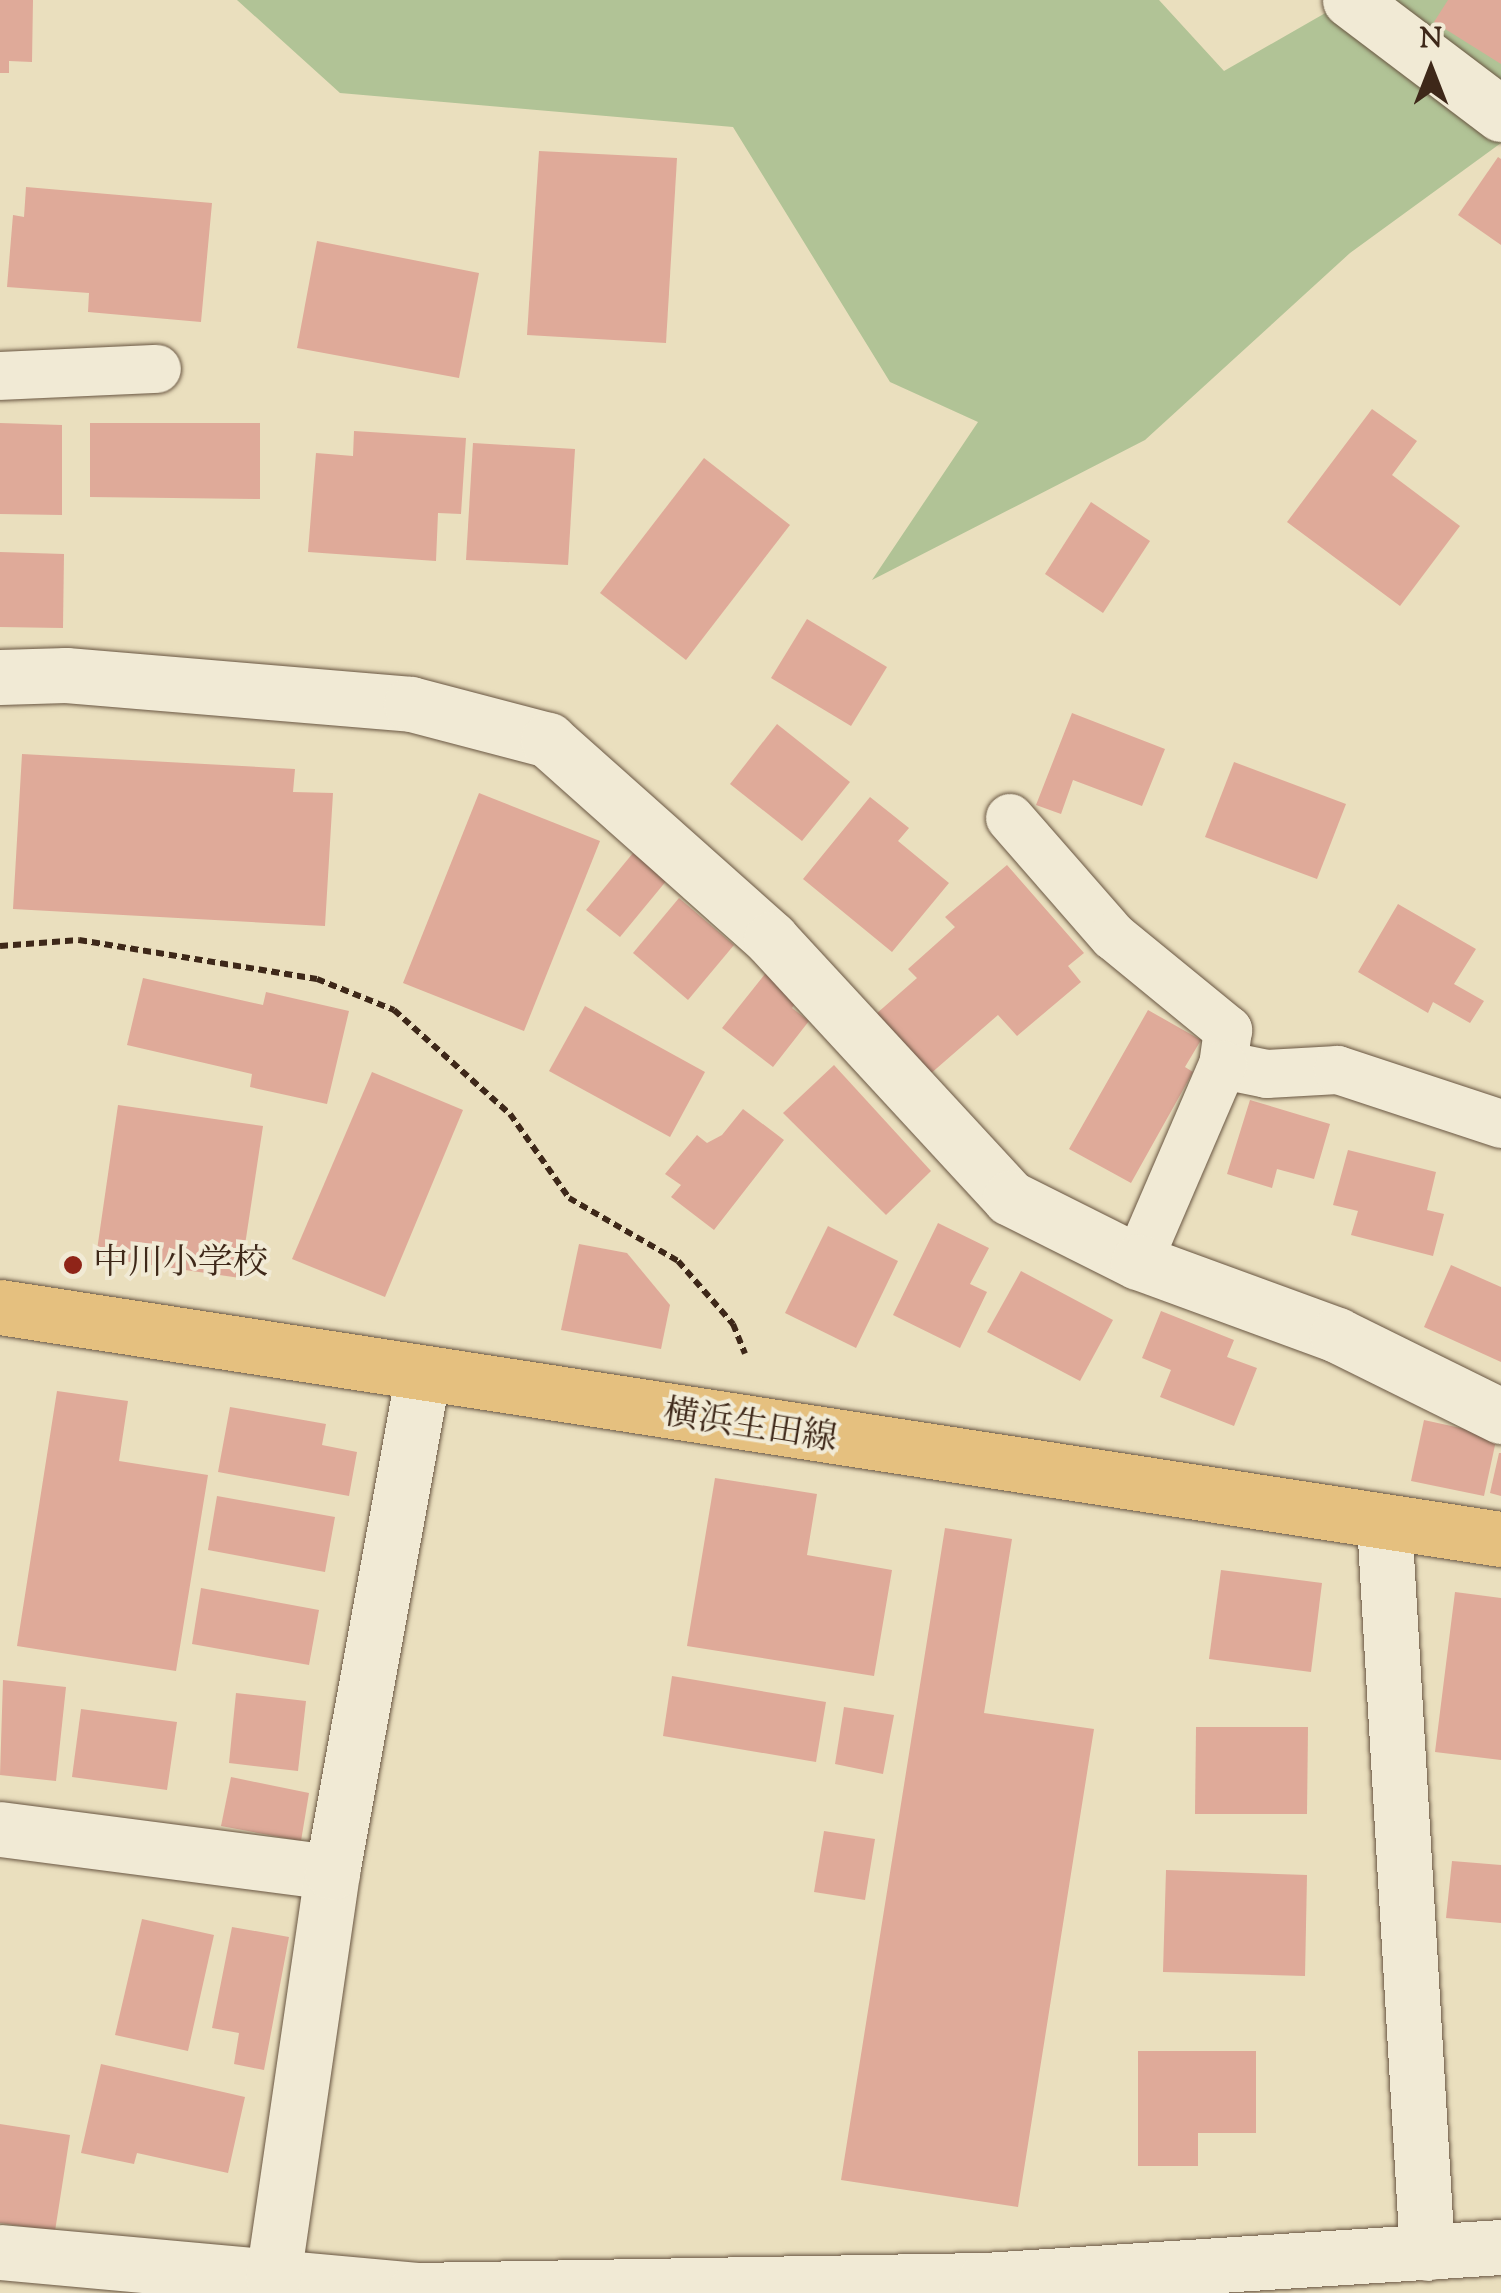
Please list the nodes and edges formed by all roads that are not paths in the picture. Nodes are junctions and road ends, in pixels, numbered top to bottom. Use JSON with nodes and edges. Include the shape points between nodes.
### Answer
{"nodes":[{"id":1,"x":1350,"y":0,"type":"edge"},
{"id":2,"x":1501,"y":114,"type":"edge"},
{"id":3,"x":156,"y":369,"type":"dead end"},
{"id":4,"x":0,"y":376,"type":"edge"},
{"id":5,"x":0,"y":677,"type":"edge"},
{"id":6,"x":1010,"y":818,"type":"dead end"},
{"id":7,"x":1223,"y":1065,"type":"junction"},
{"id":8,"x":1501,"y":1124,"type":"edge"},
{"id":9,"x":1138,"y":1262,"type":"junction"},
{"id":10,"x":0,"y":1307,"type":"edge"},
{"id":11,"x":422,"y":1378,"type":"junction"},
{"id":12,"x":1501,"y":1416,"type":"edge"},
{"id":13,"x":1384,"y":1522,"type":"junction"},
{"id":14,"x":1501,"y":1539,"type":"edge"},
{"id":15,"x":0,"y":1829,"type":"edge"},
{"id":16,"x":332,"y":1872,"type":"junction"},
{"id":17,"x":1501,"y":2247,"type":"edge"},
{"id":18,"x":0,"y":2252,"type":"edge"},
{"id":19,"x":1427,"y":2253,"type":"junction"},
{"id":20,"x":273,"y":2277,"type":"junction"}],
"edges":[{"from":1,"to":2,"type":"street"},
{"from":3,"to":4,"type":"lane"},
{"from":5,"to":9,"type":"street","via":[[66,675],[411,704],[548,740],[771,939],[1010,1198]]},
{"from":6,"to":7,"type":"lane","via":[[1113,936],[1228,1030]]},
{"from":7,"to":8,"type":"lane","via":[[1266,1074],[1338,1070]]},
{"from":7,"to":9,"type":"lane"},
{"from":9,"to":12,"type":"street","via":[[1336,1335]]},
{"from":10,"to":11,"type":"main road","name":"横浜生田線"},
{"from":11,"to":13,"type":"main road","name":"横浜生田線"},
{"from":11,"to":16,"type":"street"},
{"from":13,"to":14,"type":"main road","name":"横浜生田線"},
{"from":13,"to":19,"type":"street"},
{"from":15,"to":16,"type":"street"},
{"from":16,"to":20,"type":"street"},
{"from":17,"to":19,"type":"street"},
{"from":18,"to":20,"type":"street"},
{"from":19,"to":20,"type":"street","via":[[985,2280],[416,2290]]}]}
